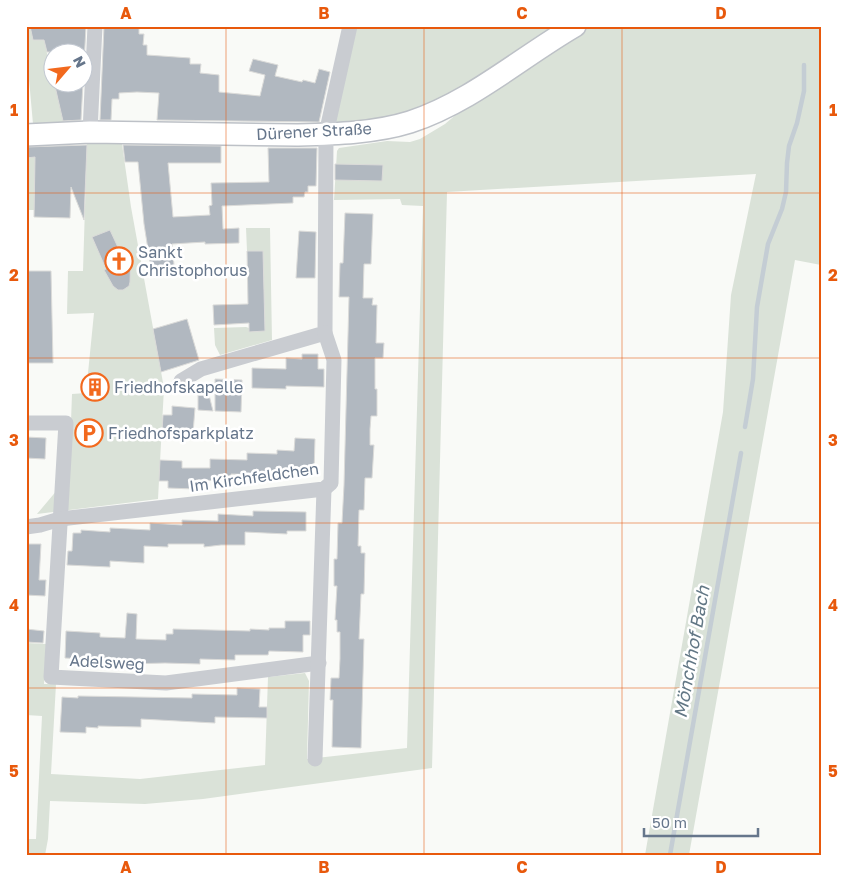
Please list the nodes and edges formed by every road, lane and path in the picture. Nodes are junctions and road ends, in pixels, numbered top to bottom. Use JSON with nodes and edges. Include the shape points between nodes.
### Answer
{"nodes":[{"id":1,"x":95,"y":26,"type":"edge"},
{"id":2,"x":350,"y":26,"type":"edge"},
{"id":3,"x":575,"y":26,"type":"edge"},
{"id":4,"x":90,"y":132,"type":"junction"},
{"id":5,"x":326,"y":134,"type":"junction"},
{"id":6,"x":26,"y":135,"type":"edge"},
{"id":7,"x":325,"y":333,"type":"junction"},
{"id":8,"x":181,"y":380,"type":"dead end"},
{"id":9,"x":26,"y":423,"type":"edge"},
{"id":10,"x":324,"y":489,"type":"junction"},
{"id":11,"x":60,"y":519,"type":"junction"},
{"id":12,"x":26,"y":527,"type":"edge"},
{"id":13,"x":319,"y":663,"type":"junction"},
{"id":14,"x":315,"y":759,"type":"dead end"}],
"edges":[{"from":1,"to":4,"type":"street"},
{"from":2,"to":5,"type":"street","name":"Im Kirchfeldchen"},
{"from":3,"to":5,"type":"street","name":"Dürener Straße","via":[[433,113],[394,126]]},
{"from":4,"to":5,"type":"street","name":"Dürener Straße"},
{"from":4,"to":6,"type":"street","name":"Dürener Straße"},
{"from":5,"to":7,"type":"street","name":"Im Kirchfeldchen"},
{"from":7,"to":8,"type":"street","via":[[201,369]]},
{"from":7,"to":10,"type":"street","name":"Im Kirchfeldchen","via":[[334,360],[331,483]]},
{"from":9,"to":11,"type":"street","via":[[66,424]]},
{"from":10,"to":11,"type":"street","name":"Im Kirchfeldchen"},
{"from":10,"to":13,"type":"street"},
{"from":11,"to":12,"type":"street","name":"Im Kirchfeldchen"},
{"from":11,"to":13,"type":"street","name":"Adelsweg","via":[[51,677],[166,682]]},
{"from":13,"to":14,"type":"street"}]}
